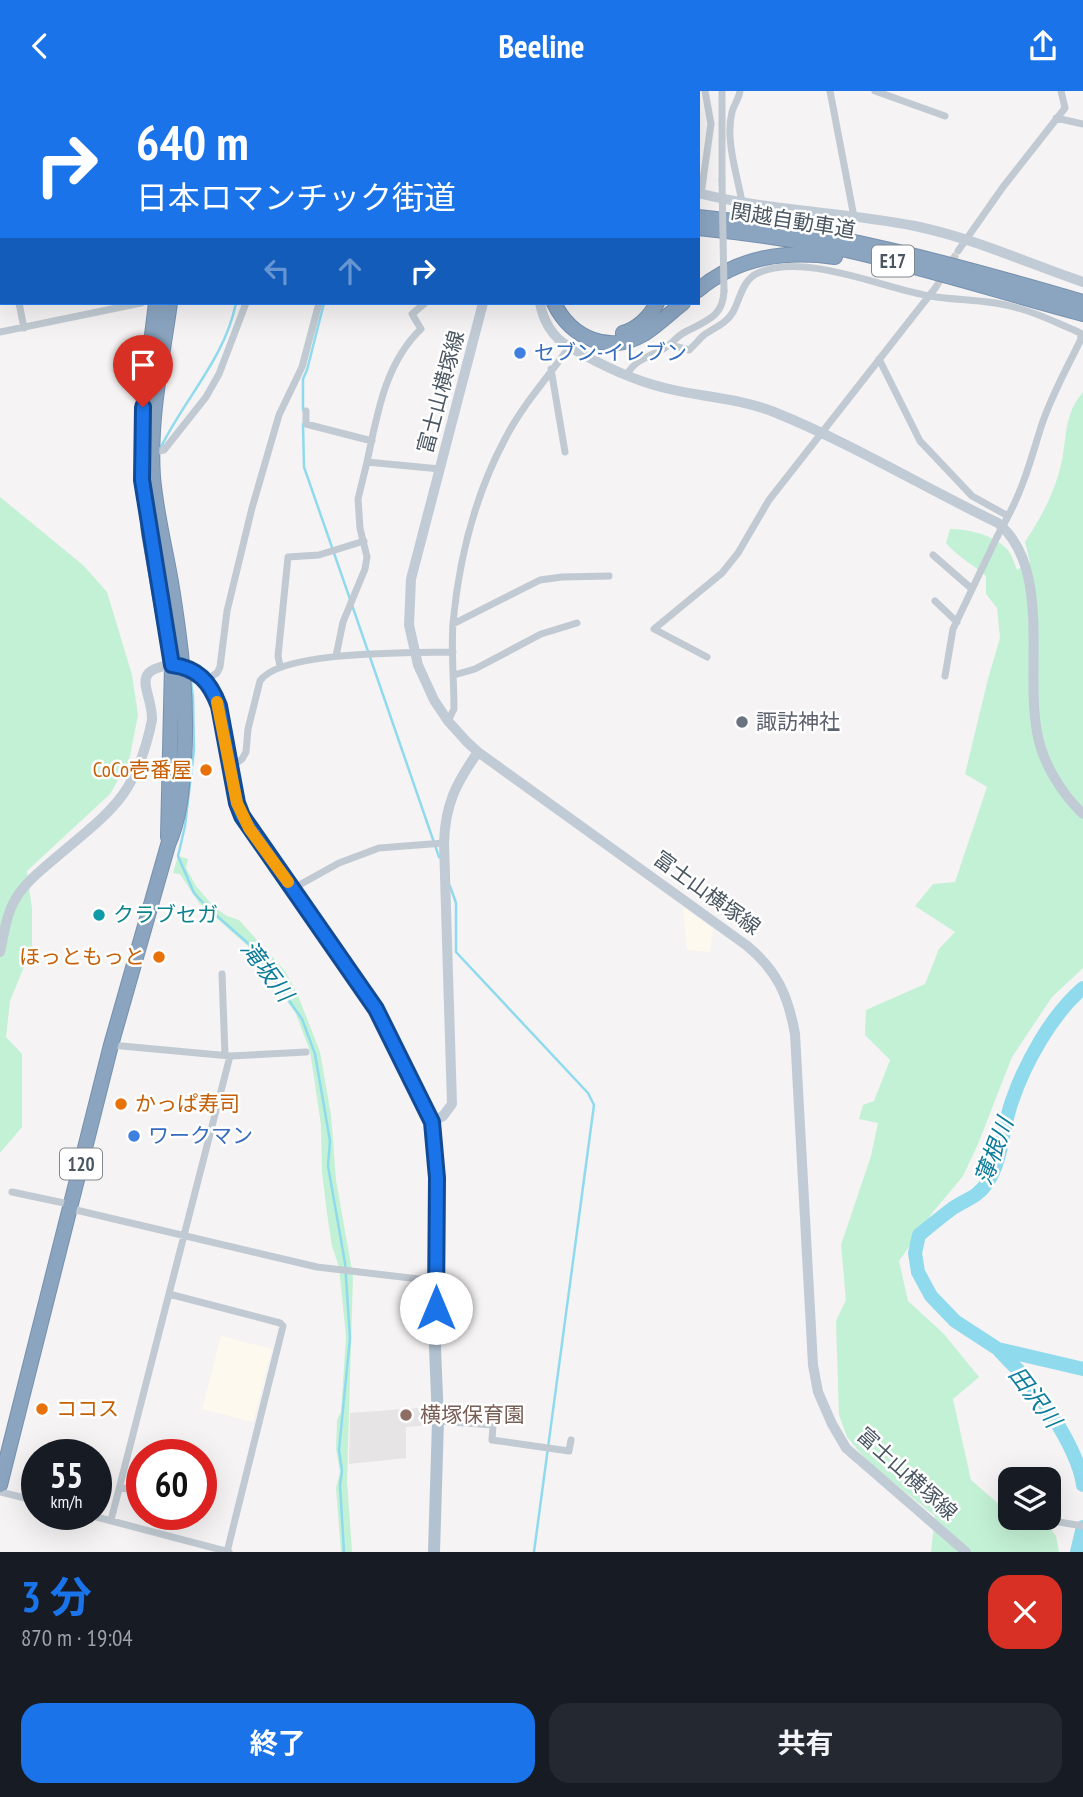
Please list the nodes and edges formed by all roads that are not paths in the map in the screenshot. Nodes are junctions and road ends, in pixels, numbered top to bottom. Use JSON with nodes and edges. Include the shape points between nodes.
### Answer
{"nodes":[{"id":1,"x":705,"y":91,"type":"edge"},
{"id":2,"x":722,"y":91,"type":"edge"},
{"id":3,"x":740,"y":91,"type":"edge"},
{"id":4,"x":830,"y":91,"type":"edge"},
{"id":5,"x":876,"y":91,"type":"edge"},
{"id":6,"x":1061,"y":91,"type":"edge"},
{"id":7,"x":945,"y":116,"type":"dead end"},
{"id":8,"x":1056,"y":118,"type":"junction"},
{"id":9,"x":1083,"y":124,"type":"edge"},
{"id":10,"x":700,"y":192,"type":"edge"},
{"id":11,"x":700,"y":198,"type":"edge"},
{"id":12,"x":700,"y":198,"type":"edge"},
{"id":13,"x":743,"y":202,"type":"junction"},
{"id":14,"x":700,"y":217,"type":"edge"},
{"id":15,"x":854,"y":217,"type":"junction"},
{"id":16,"x":700,"y":228,"type":"edge"},
{"id":17,"x":844,"y":238,"type":"junction"},
{"id":18,"x":965,"y":240,"type":"junction"},
{"id":19,"x":958,"y":251,"type":"tunnel mouth"},
{"id":20,"x":970,"y":282,"type":"junction"},
{"id":21,"x":1083,"y":282,"type":"edge"},
{"id":22,"x":936,"y":287,"type":"tunnel mouth"},
{"id":23,"x":700,"y":288,"type":"edge"},
{"id":24,"x":929,"y":296,"type":"junction"},
{"id":25,"x":1083,"y":302,"type":"edge"},
{"id":26,"x":19,"y":305,"type":"edge"},
{"id":27,"x":130,"y":305,"type":"edge"},
{"id":28,"x":156,"y":305,"type":"edge"},
{"id":29,"x":170,"y":305,"type":"edge"},
{"id":30,"x":245,"y":305,"type":"edge"},
{"id":31,"x":318,"y":305,"type":"edge"},
{"id":32,"x":423,"y":305,"type":"edge"},
{"id":33,"x":482,"y":305,"type":"edge"},
{"id":34,"x":541,"y":305,"type":"edge"},
{"id":35,"x":555,"y":305,"type":"edge"},
{"id":36,"x":565,"y":305,"type":"edge"},
{"id":37,"x":656,"y":305,"type":"edge"},
{"id":38,"x":680,"y":305,"type":"edge"},
{"id":39,"x":1083,"y":314,"type":"edge"},
{"id":40,"x":24,"y":325,"type":"junction"},
{"id":41,"x":0,"y":332,"type":"edge"},
{"id":42,"x":670,"y":345,"type":"junction"},
{"id":43,"x":569,"y":347,"type":"junction"},
{"id":44,"x":879,"y":359,"type":"junction"},
{"id":45,"x":551,"y":369,"type":"junction"},
{"id":46,"x":628,"y":375,"type":"junction"},
{"id":47,"x":306,"y":411,"type":"dead end"},
{"id":48,"x":821,"y":433,"type":"junction"},
{"id":49,"x":372,"y":441,"type":"junction"},
{"id":50,"x":152,"y":452,"type":"junction"},
{"id":51,"x":565,"y":452,"type":"dead end"},
{"id":52,"x":367,"y":461,"type":"junction"},
{"id":53,"x":440,"y":469,"type":"junction"},
{"id":54,"x":1008,"y":517,"type":"junction"},
{"id":55,"x":364,"y":541,"type":"junction"},
{"id":56,"x":933,"y":555,"type":"dead end"},
{"id":57,"x":608,"y":576,"type":"dead end"},
{"id":58,"x":972,"y":589,"type":"junction"},
{"id":59,"x":935,"y":601,"type":"dead end"},
{"id":60,"x":957,"y":622,"type":"junction"},
{"id":61,"x":577,"y":623,"type":"dead end"},
{"id":62,"x":453,"y":624,"type":"junction"},
{"id":63,"x":453,"y":652,"type":"junction"},
{"id":64,"x":415,"y":653,"type":"junction"},
{"id":65,"x":336,"y":656,"type":"junction"},
{"id":66,"x":707,"y":657,"type":"dead end"},
{"id":67,"x":178,"y":666,"type":"junction"},
{"id":68,"x":280,"y":666,"type":"junction"},
{"id":69,"x":454,"y":675,"type":"junction"},
{"id":70,"x":945,"y":676,"type":"dead end"},
{"id":71,"x":206,"y":680,"type":"junction"},
{"id":72,"x":448,"y":721,"type":"junction"},
{"id":73,"x":478,"y":752,"type":"junction"},
{"id":74,"x":231,"y":767,"type":"junction"},
{"id":75,"x":1083,"y":814,"type":"edge"},
{"id":76,"x":444,"y":843,"type":"junction"},
{"id":77,"x":292,"y":888,"type":"junction"},
{"id":78,"x":0,"y":952,"type":"edge"},
{"id":79,"x":222,"y":974,"type":"dead end"},
{"id":80,"x":111,"y":1045,"type":"junction"},
{"id":81,"x":306,"y":1052,"type":"dead end"},
{"id":82,"x":228,"y":1055,"type":"junction"},
{"id":83,"x":432,"y":1122,"type":"junction"},
{"id":84,"x":12,"y":1192,"type":"dead end"},
{"id":85,"x":70,"y":1207,"type":"junction"},
{"id":86,"x":184,"y":1236,"type":"junction"},
{"id":87,"x":436,"y":1281,"type":"junction"},
{"id":88,"x":169,"y":1294,"type":"junction"},
{"id":89,"x":438,"y":1422,"type":"junction"},
{"id":90,"x":571,"y":1440,"type":"dead end"},
{"id":91,"x":0,"y":1485,"type":"edge"},
{"id":92,"x":120,"y":1487,"type":"junction"},
{"id":93,"x":126,"y":1489,"type":"edge"},
{"id":94,"x":0,"y":1492,"type":"edge"},
{"id":95,"x":21,"y":1497,"type":"edge"},
{"id":96,"x":112,"y":1516,"type":"edge"},
{"id":97,"x":112,"y":1520,"type":"edge"},
{"id":98,"x":1061,"y":1522,"type":"edge"},
{"id":99,"x":1083,"y":1526,"type":"edge"},
{"id":100,"x":227,"y":1552,"type":"edge"},
{"id":101,"x":433,"y":1552,"type":"edge"},
{"id":102,"x":966,"y":1552,"type":"edge"}],
"edges":[{"from":1,"to":10,"type":"street","via":[[711,124]]},
{"from":2,"to":42,"type":"street","bridge":true,"via":[[723,302],[716,316]]},
{"from":3,"to":13,"type":"street","via":[[731,114],[731,142]]},
{"from":4,"to":15,"type":"street"},
{"from":5,"to":7,"type":"street"},
{"from":6,"to":8,"type":"street","via":[[1065,108]]},
{"from":8,"to":9,"type":"street"},
{"from":8,"to":18,"type":"street"},
{"from":11,"to":13,"type":"main road"},
{"from":12,"to":17,"type":"highway"},
{"from":13,"to":15,"type":"main road"},
{"from":14,"to":17,"type":"highway","name":"関越自動車道","number":"E17"},
{"from":15,"to":18,"type":"main road","via":[[912,225]]},
{"from":16,"to":20,"type":"highway","name":"関越自動車道","number":"E17","via":[[844,250]]},
{"from":17,"to":25,"type":"highway","name":"関越自動車道","number":"E17"},
{"from":18,"to":19,"type":"street"},
{"from":18,"to":21,"type":"main road"},
{"from":20,"to":23,"type":"highway","via":[[872,263],[792,254],[747,262]]},
{"from":20,"to":39,"type":"highway","name":"関越自動車道","number":"E17"},
{"from":22,"to":24,"type":"street"},
{"from":24,"to":42,"type":"street","via":[[811,268],[774,268],[751,277],[731,315],[689,350]]},
{"from":24,"to":44,"type":"street"},
{"from":24,"to":54,"type":"street","via":[[1016,307],[1081,335]]},
{"from":26,"to":40,"type":"street"},
{"from":27,"to":40,"type":"street"},
{"from":28,"to":67,"type":"highway","number":"120","via":[[143,407],[142,480]]},
{"from":29,"to":50,"type":"highway","number":"120"},
{"from":30,"to":50,"type":"street","via":[[206,397],[164,450]]},
{"from":31,"to":71,"type":"street","via":[[302,367],[279,415],[252,508],[226,611],[220,667]]},
{"from":32,"to":49,"type":"street","via":[[412,314],[421,329],[411,338],[386,384]]},
{"from":33,"to":53,"type":"main road","name":"富士山横塚線"},
{"from":34,"to":43,"type":"main road","via":[[551,331]]},
{"from":35,"to":38,"type":"highway","via":[[576,332],[616,344],[644,334]]},
{"from":36,"to":37,"type":"highway","via":[[585,327],[612,334],[639,326]]},
{"from":40,"to":41,"type":"street"},
{"from":42,"to":46,"type":"street","via":[[635,363]]},
{"from":43,"to":45,"type":"street"},
{"from":43,"to":46,"type":"main road"},
{"from":44,"to":48,"type":"street"},
{"from":44,"to":54,"type":"street","via":[[920,441],[972,496]]},
{"from":45,"to":51,"type":"street"},
{"from":45,"to":62,"type":"street","via":[[513,425],[486,478],[463,552]]},
{"from":46,"to":48,"type":"main road","via":[[666,389],[759,407]]},
{"from":47,"to":49,"type":"street","via":[[306,424]]},
{"from":48,"to":66,"type":"street","via":[[769,500],[722,573],[654,629]]},
{"from":48,"to":75,"type":"main road","via":[[998,523],[1012,537],[1033,599],[1031,671],[1040,745],[1054,775]]},
{"from":49,"to":52,"type":"street"},
{"from":50,"to":67,"type":"highway","number":"120"},
{"from":52,"to":53,"type":"street"},
{"from":52,"to":55,"type":"street","via":[[358,499]]},
{"from":53,"to":64,"type":"main road","name":"富士山横塚線","via":[[411,579],[409,618]]},
{"from":54,"to":58,"type":"street","bridge":true},
{"from":55,"to":65,"type":"street","via":[[365,569],[343,622]]},
{"from":55,"to":68,"type":"street","via":[[319,555],[288,557]]},
{"from":56,"to":58,"type":"street"},
{"from":57,"to":62,"type":"street","via":[[540,580]]},
{"from":58,"to":60,"type":"street"},
{"from":59,"to":60,"type":"street"},
{"from":60,"to":70,"type":"street"},
{"from":61,"to":69,"type":"street","via":[[541,634]]},
{"from":62,"to":63,"type":"street"},
{"from":63,"to":64,"type":"street"},
{"from":63,"to":69,"type":"street"},
{"from":64,"to":65,"type":"street"},
{"from":64,"to":72,"type":"main road","name":"富士山横塚線","via":[[429,690]]},
{"from":65,"to":68,"type":"street"},
{"from":67,"to":71,"type":"main road"},
{"from":67,"to":78,"type":"main road","via":[[156,667],[147,673],[152,720],[131,785],[20,893],[9,913]]},
{"from":67,"to":80,"type":"highway","number":"120","via":[[185,737],[177,824]]},
{"from":68,"to":74,"type":"street","via":[[260,681],[246,752]]},
{"from":69,"to":72,"type":"street","via":[[454,709]]},
{"from":71,"to":74,"type":"main road","via":[[219,706]]},
{"from":72,"to":73,"type":"main road","name":"富士山横塚線"},
{"from":73,"to":76,"type":"main road","via":[[450,799]]},
{"from":73,"to":102,"type":"main road","name":"富士山横塚線","via":[[746,945],[780,984],[795,1034],[818,1392],[846,1448]]},
{"from":74,"to":77,"type":"main road","via":[[242,816]]},
{"from":76,"to":77,"type":"street","via":[[379,848]]},
{"from":76,"to":83,"type":"main road","via":[[452,1104]]},
{"from":77,"to":83,"type":"main road","via":[[376,1009]]},
{"from":79,"to":82,"type":"street"},
{"from":80,"to":82,"type":"street"},
{"from":80,"to":85,"type":"highway","number":"120"},
{"from":81,"to":82,"type":"street"},
{"from":82,"to":86,"type":"street"},
{"from":83,"to":87,"type":"main road","via":[[437,1178]]},
{"from":84,"to":85,"type":"street"},
{"from":85,"to":86,"type":"street"},
{"from":85,"to":91,"type":"highway","number":"120"},
{"from":86,"to":87,"type":"street","via":[[338,1271]]},
{"from":86,"to":88,"type":"street"},
{"from":87,"to":89,"type":"main road"},
{"from":88,"to":92,"type":"street"},
{"from":88,"to":100,"type":"street","via":[[283,1326]]},
{"from":89,"to":90,"type":"street","via":[[493,1425],[492,1440],[569,1451]]},
{"from":89,"to":101,"type":"main road"},
{"from":92,"to":93,"type":"street"},
{"from":92,"to":96,"type":"street"},
{"from":94,"to":95,"type":"street"},
{"from":97,"to":100,"type":"street"},
{"from":98,"to":99,"type":"street"}]}
